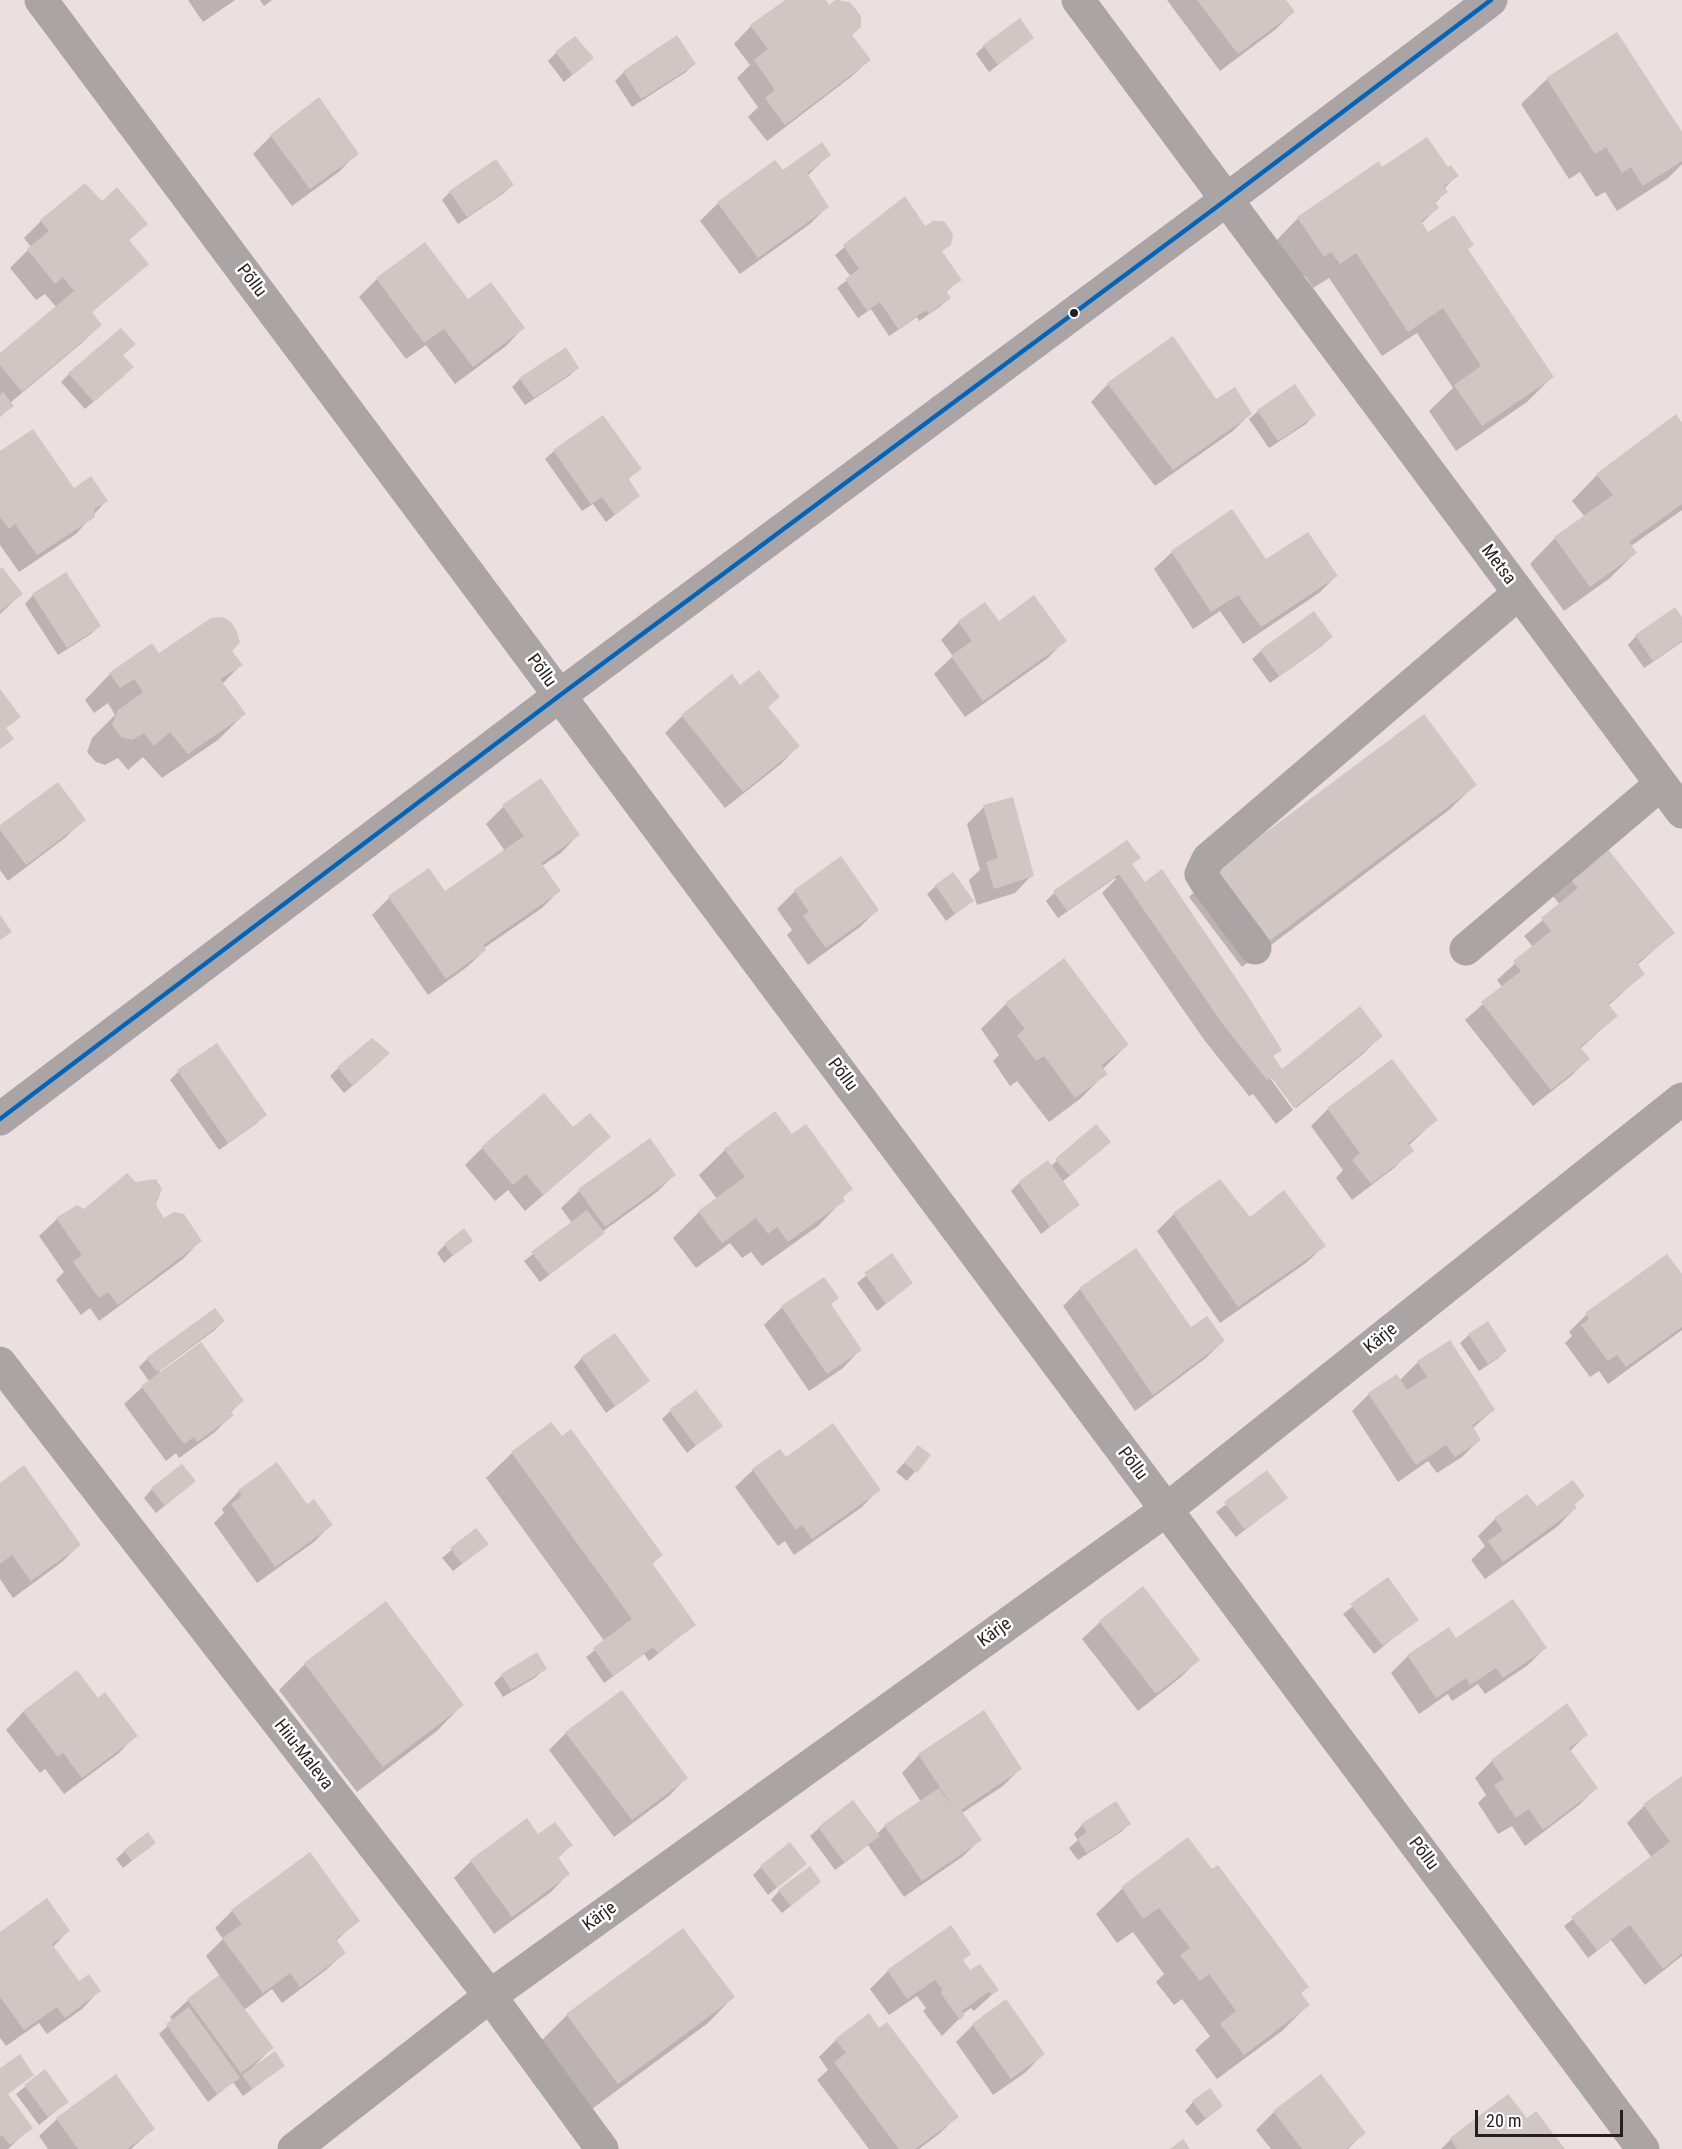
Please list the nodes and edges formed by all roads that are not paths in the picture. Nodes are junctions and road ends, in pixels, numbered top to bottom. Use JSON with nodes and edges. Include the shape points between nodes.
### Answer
{"nodes":[{"id":1,"x":41,"y":0,"type":"edge"},
{"id":2,"x":1078,"y":0,"type":"edge"},
{"id":3,"x":1491,"y":0,"type":"edge"},
{"id":4,"x":1226,"y":200,"type":"junction"},
{"id":5,"x":1519,"y":593,"type":"junction"},
{"id":6,"x":559,"y":696,"type":"junction"},
{"id":7,"x":1661,"y":784,"type":"junction"},
{"id":8,"x":1682,"y":812,"type":"edge"},
{"id":9,"x":1255,"y":948,"type":"dead end"},
{"id":10,"x":1466,"y":949,"type":"dead end"},
{"id":11,"x":1682,"y":1099,"type":"edge"},
{"id":12,"x":0,"y":1119,"type":"edge"},
{"id":13,"x":0,"y":1363,"type":"edge"},
{"id":14,"x":1166,"y":1510,"type":"junction"},
{"id":15,"x":490,"y":1996,"type":"junction"},
{"id":16,"x":294,"y":2149,"type":"edge"},
{"id":17,"x":602,"y":2149,"type":"edge"},
{"id":18,"x":1643,"y":2149,"type":"edge"}],
"edges":[{"from":1,"to":6,"type":"street","name":"Põllu"},
{"from":2,"to":4,"type":"street","name":"Metsa"},
{"from":3,"to":4,"type":"street"},
{"from":4,"to":5,"type":"street","name":"Metsa"},
{"from":4,"to":6,"type":"street"},
{"from":5,"to":7,"type":"street","name":"Metsa"},
{"from":5,"to":9,"type":"street","via":[[1208,859],[1201,874]]},
{"from":6,"to":12,"type":"street"},
{"from":6,"to":14,"type":"street","name":"Põllu"},
{"from":7,"to":8,"type":"street","name":"Metsa"},
{"from":7,"to":10,"type":"street"},
{"from":11,"to":14,"type":"street","name":"Kärje"},
{"from":13,"to":15,"type":"street","name":"Hiiu-Maleva"},
{"from":14,"to":15,"type":"street","name":"Kärje"},
{"from":14,"to":18,"type":"street","name":"Põllu"},
{"from":15,"to":16,"type":"street","name":"Kärje"},
{"from":15,"to":17,"type":"street","name":"Hiiu-Maleva"}]}
